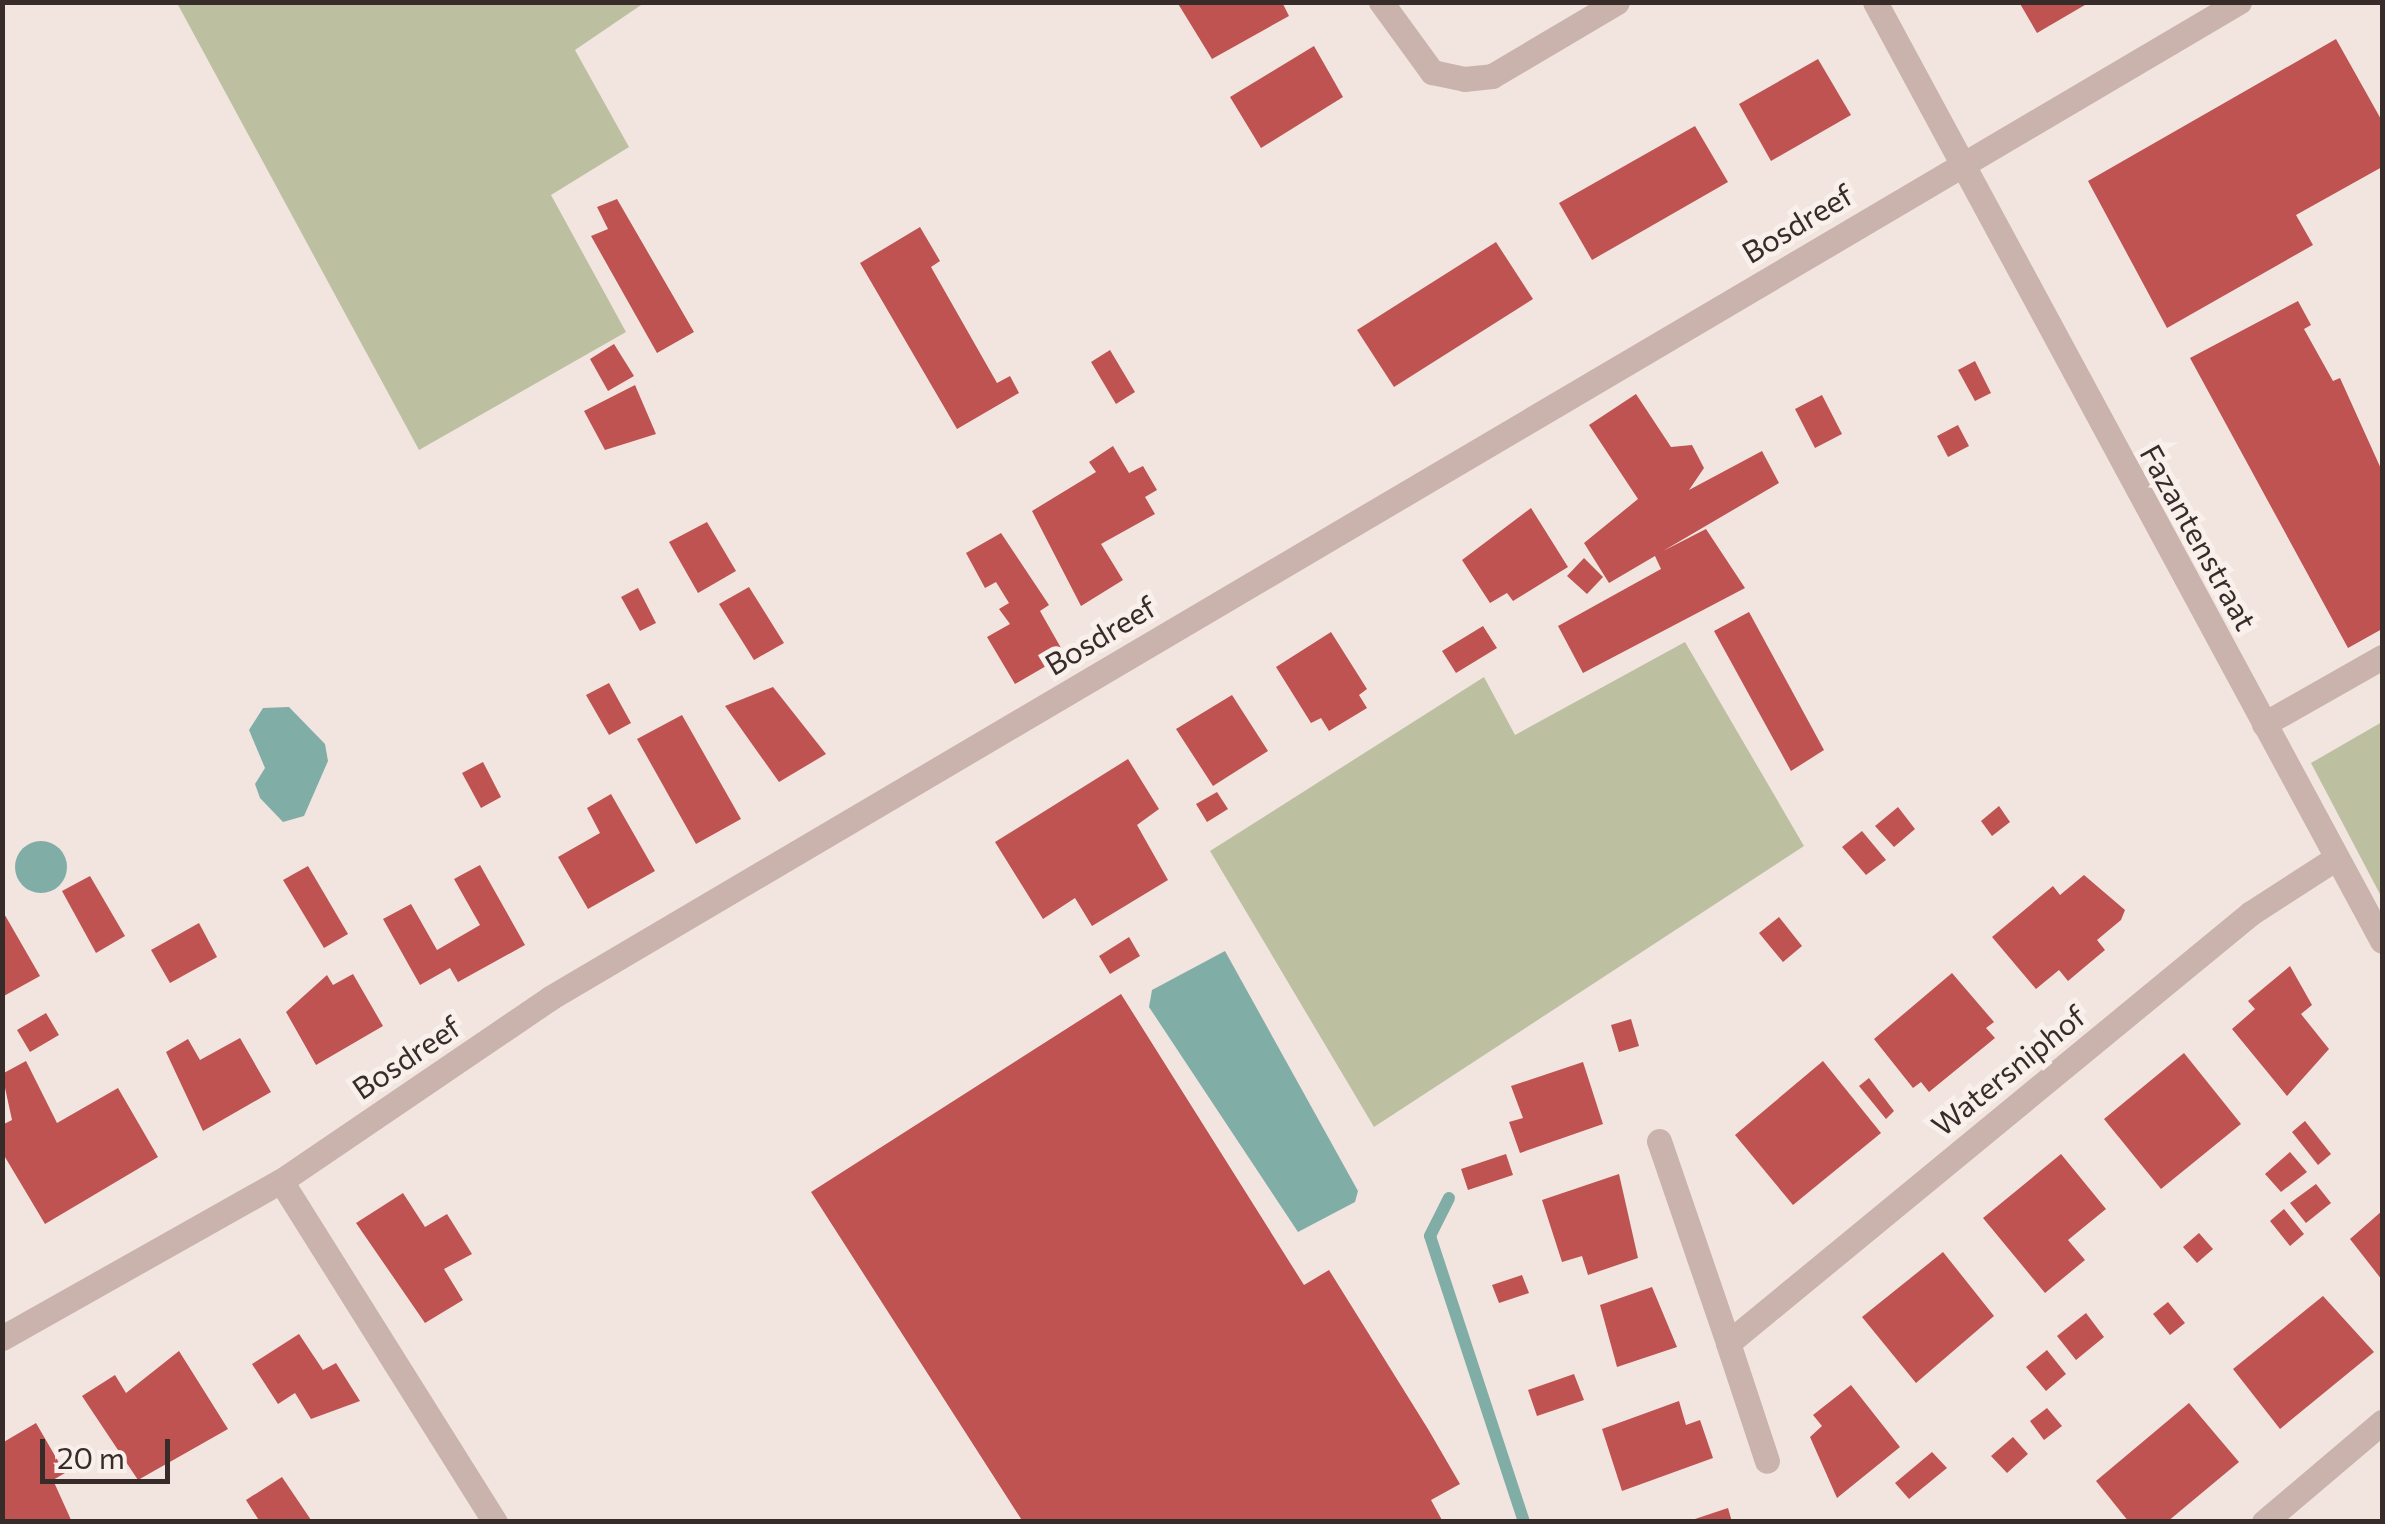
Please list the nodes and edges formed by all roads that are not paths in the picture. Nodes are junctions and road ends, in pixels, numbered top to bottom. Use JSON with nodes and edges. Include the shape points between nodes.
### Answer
{"nodes":[{"id":1,"x":1382,"y":2,"type":"edge"},
{"id":2,"x":1617,"y":2,"type":"edge"},
{"id":3,"x":1875,"y":2,"type":"edge"},
{"id":4,"x":2239,"y":2,"type":"edge"},
{"id":5,"x":1957,"y":165,"type":"junction"},
{"id":6,"x":2382,"y":657,"type":"edge"},
{"id":7,"x":2264,"y":724,"type":"junction"},
{"id":8,"x":2336,"y":858,"type":"junction"},
{"id":9,"x":2382,"y":941,"type":"edge"},
{"id":10,"x":1658,"y":1140,"type":"dead end"},
{"id":11,"x":281,"y":1180,"type":"junction"},
{"id":12,"x":2,"y":1338,"type":"edge"},
{"id":13,"x":1728,"y":1343,"type":"junction"},
{"id":14,"x":2382,"y":1422,"type":"edge"},
{"id":15,"x":1766,"y":1462,"type":"dead end"},
{"id":16,"x":495,"y":1522,"type":"edge"},
{"id":17,"x":2264,"y":1522,"type":"edge"}],
"edges":[{"from":1,"to":2,"type":"street","via":[[1432,72],[1464,78],[1492,76]]},
{"from":3,"to":5,"type":"street","name":"Fazantenstraat"},
{"from":4,"to":5,"type":"street","name":"Bosdreef"},
{"from":5,"to":7,"type":"street","name":"Fazantenstraat"},
{"from":5,"to":11,"type":"street","name":"Bosdreef","via":[[550,998]]},
{"from":6,"to":7,"type":"street"},
{"from":7,"to":8,"type":"street","name":"Fazantenstraat"},
{"from":8,"to":9,"type":"street","name":"Fazantenstraat"},
{"from":8,"to":13,"type":"street","name":"Watersniphof","via":[[2251,913]]},
{"from":10,"to":13,"type":"street"},
{"from":11,"to":12,"type":"street","name":"Bosdreef"},
{"from":11,"to":16,"type":"street"},
{"from":13,"to":15,"type":"street"},
{"from":14,"to":17,"type":"street"}]}
